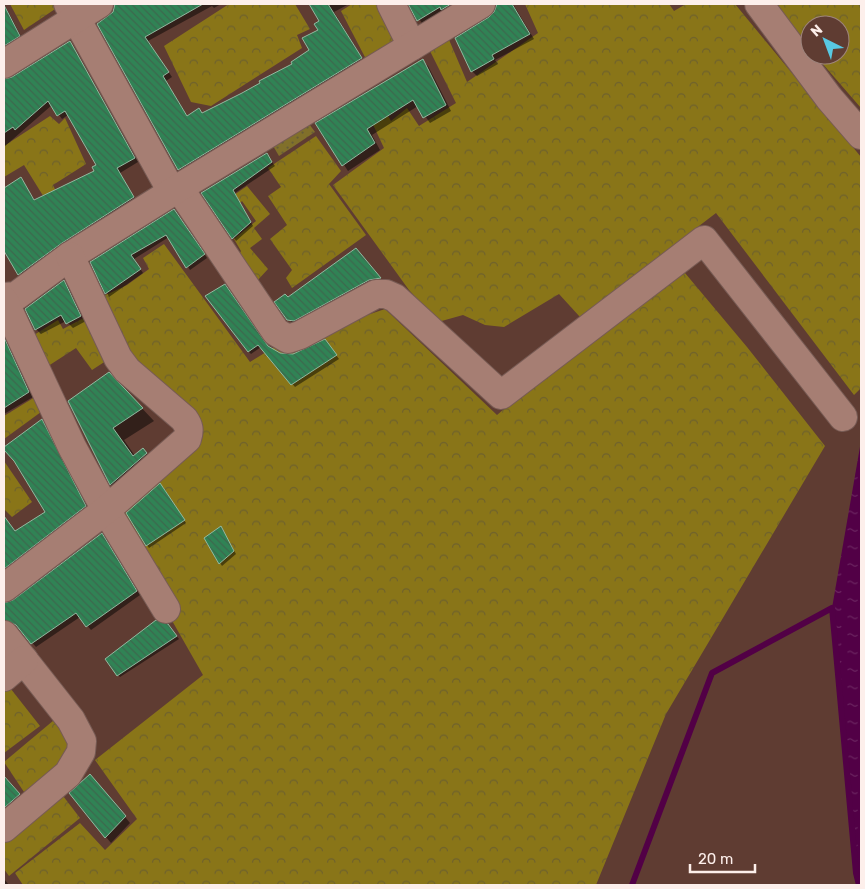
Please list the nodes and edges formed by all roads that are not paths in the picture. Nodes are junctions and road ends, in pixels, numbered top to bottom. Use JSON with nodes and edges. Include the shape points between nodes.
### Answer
{"nodes":[{"id":1,"x":99,"y":4,"type":"edge"},
{"id":2,"x":391,"y":4,"type":"edge"},
{"id":3,"x":481,"y":4,"type":"edge"},
{"id":4,"x":759,"y":4,"type":"edge"},
{"id":5,"x":72,"y":11,"type":"edge"},
{"id":6,"x":412,"y":46,"type":"junction"},
{"id":7,"x":4,"y":64,"type":"edge"},
{"id":8,"x":861,"y":135,"type":"edge"},
{"id":9,"x":175,"y":190,"type":"junction"},
{"id":10,"x":70,"y":256,"type":"junction"},
{"id":11,"x":4,"y":297,"type":"edge"},
{"id":12,"x":4,"y":302,"type":"edge"},
{"id":13,"x":843,"y":418,"type":"dead end"},
{"id":14,"x":106,"y":510,"type":"junction"},
{"id":15,"x":4,"y":588,"type":"edge"},
{"id":16,"x":166,"y":609,"type":"dead end"},
{"id":17,"x":4,"y":635,"type":"edge"},
{"id":18,"x":14,"y":668,"type":"edge"},
{"id":19,"x":4,"y":828,"type":"edge"}],
"edges":[{"from":1,"to":5,"type":"street"},
{"from":2,"to":6,"type":"street"},
{"from":3,"to":6,"type":"street"},
{"from":4,"to":8,"type":"street","via":[[829,98]]},
{"from":5,"to":7,"type":"street"},
{"from":5,"to":9,"type":"street"},
{"from":6,"to":9,"type":"street"},
{"from":9,"to":10,"type":"street"},
{"from":9,"to":13,"type":"street","via":[[282,337],[288,339],[300,335],[376,294],[386,294],[395,298],[501,395],[704,240]]},
{"from":10,"to":11,"type":"street","via":[[16,296]]},
{"from":10,"to":14,"type":"street","via":[[118,358],[189,426],[187,439]]},
{"from":12,"to":14,"type":"street","via":[[72,447]]},
{"from":14,"to":15,"type":"street"},
{"from":14,"to":16,"type":"street"},
{"from":17,"to":18,"type":"street"},
{"from":18,"to":19,"type":"street","via":[[71,720],[82,741],[81,752],[68,774]]}]}
